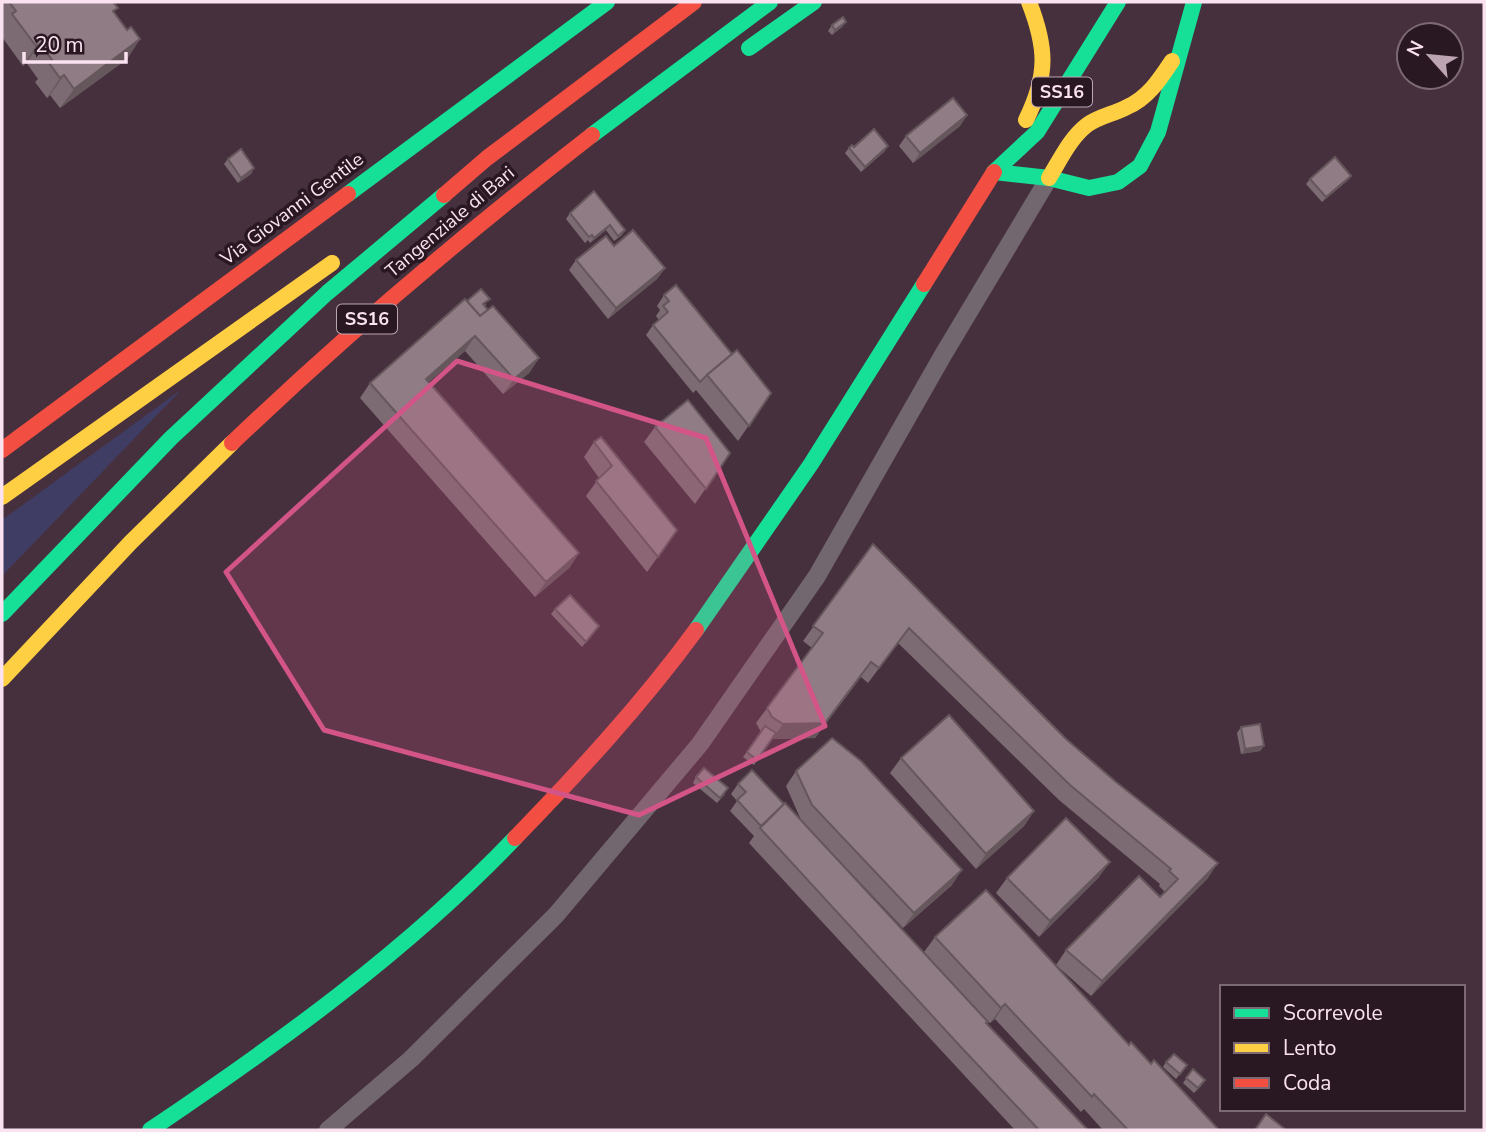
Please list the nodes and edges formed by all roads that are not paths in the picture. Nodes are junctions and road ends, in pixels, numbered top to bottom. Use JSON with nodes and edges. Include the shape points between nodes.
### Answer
{"nodes":[{"id":1,"x":607,"y":2,"type":"edge"},
{"id":2,"x":694,"y":2,"type":"edge"},
{"id":3,"x":770,"y":2,"type":"edge"},
{"id":4,"x":814,"y":2,"type":"edge"},
{"id":5,"x":1029,"y":2,"type":"edge"},
{"id":6,"x":1118,"y":2,"type":"edge"},
{"id":7,"x":1194,"y":2,"type":"edge"},
{"id":8,"x":1180,"y":51,"type":"junction"},
{"id":9,"x":740,"y":55,"type":"dead end"},
{"id":10,"x":682,"y":85,"type":"dead end"},
{"id":11,"x":643,"y":94,"type":"junction"},
{"id":12,"x":487,"y":158,"type":"junction"},
{"id":13,"x":994,"y":172,"type":"junction"},
{"id":14,"x":1049,"y":178,"type":"junction"},
{"id":15,"x":366,"y":240,"type":"dead end"},
{"id":16,"x":344,"y":254,"type":"dead end"},
{"id":17,"x":2,"y":450,"type":"edge"},
{"id":18,"x":2,"y":497,"type":"edge"},
{"id":19,"x":2,"y":614,"type":"edge"},
{"id":20,"x":2,"y":680,"type":"edge"},
{"id":21,"x":150,"y":1130,"type":"edge"},
{"id":22,"x":328,"y":1130,"type":"edge"}],
"edges":[{"from":1,"to":17,"type":"main road","name":"Via Giovanni Gentile"},
{"from":2,"to":12,"type":"main road","name":"Tangenziale di Bari","number":"SS16"},
{"from":3,"to":11,"type":"main road","name":"Tangenziale di Bari","number":"SS16"},
{"from":4,"to":9,"type":"main road"},
{"from":5,"to":13,"type":"main road","via":[[1044,41],[1045,63],[1028,116]]},
{"from":6,"to":13,"type":"main road","number":"SS16","via":[[1037,132]]},
{"from":7,"to":8,"type":"main road"},
{"from":8,"to":14,"type":"main road","via":[[1152,89],[1133,105],[1087,124]]},
{"from":8,"to":14,"type":"main road","via":[[1158,132],[1140,166],[1118,182],[1089,188]]},
{"from":10,"to":11,"type":"main road"},
{"from":11,"to":20,"type":"main road","name":"Tangenziale di Bari","number":"SS16","via":[[359,325],[206,466]]},
{"from":12,"to":15,"type":"main road"},
{"from":12,"to":19,"type":"main road","name":"Tangenziale di Bari","number":"SS16","via":[[327,293],[181,429]]},
{"from":13,"to":14,"type":"main road"},
{"from":13,"to":21,"type":"main road","via":[[755,549],[692,636],[580,771],[500,855],[358,980],[233,1075]]},
{"from":14,"to":22,"type":"lane","via":[[817,576],[700,744],[556,915],[411,1059]]},
{"from":16,"to":18,"type":"main road"}]}
